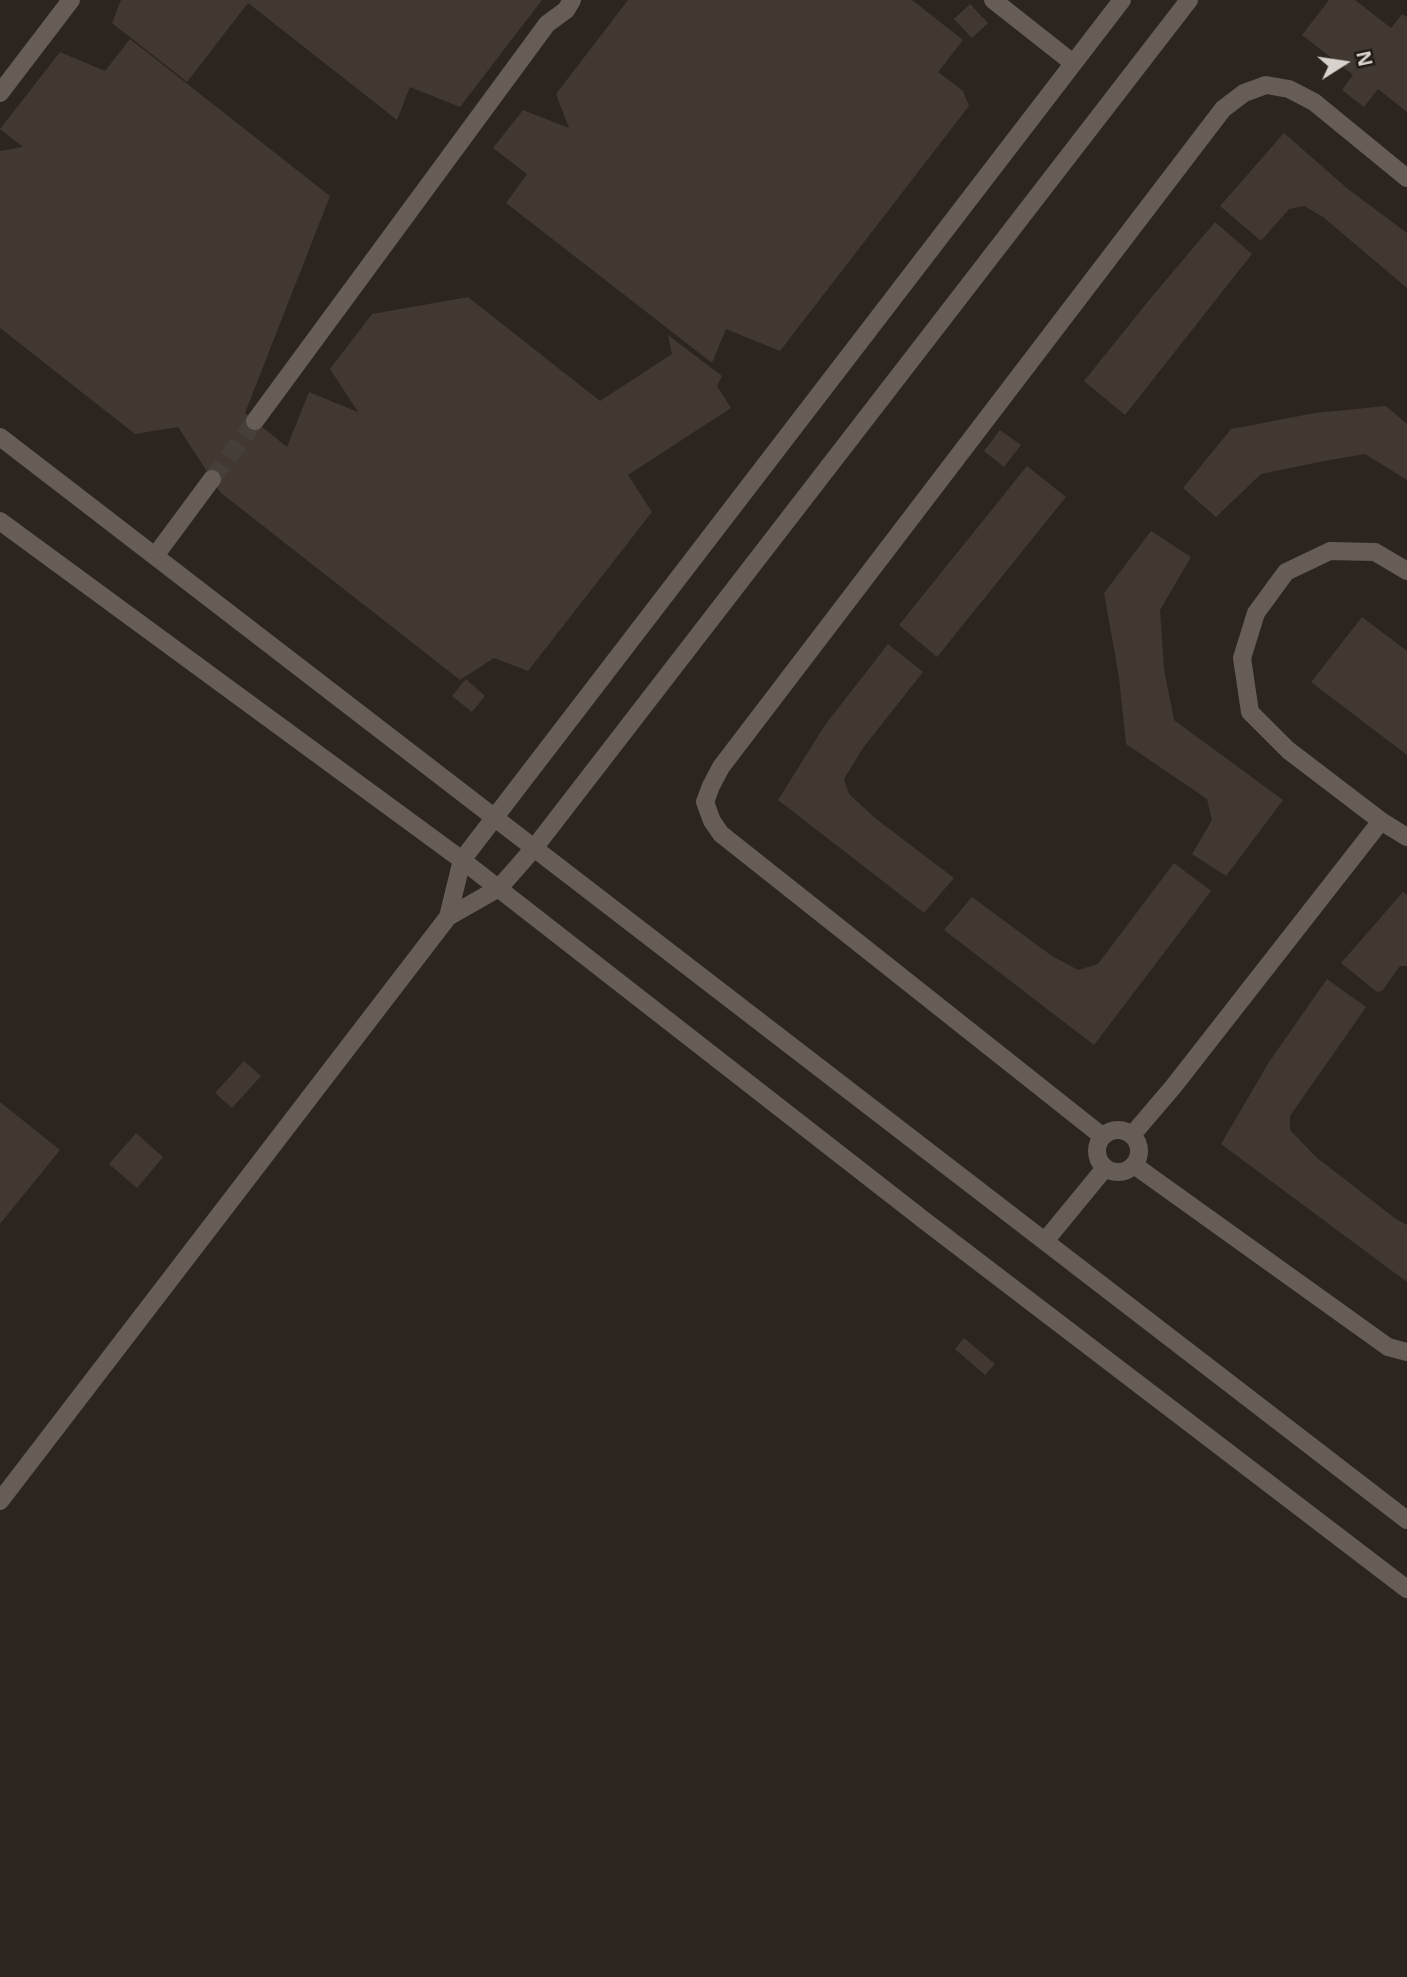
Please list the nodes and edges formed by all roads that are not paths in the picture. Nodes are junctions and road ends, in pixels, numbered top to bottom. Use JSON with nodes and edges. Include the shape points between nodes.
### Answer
{"nodes":[{"id":1,"x":71,"y":0,"type":"edge"},
{"id":2,"x":572,"y":0,"type":"edge"},
{"id":3,"x":993,"y":0,"type":"edge"},
{"id":4,"x":1122,"y":0,"type":"edge"},
{"id":5,"x":1189,"y":0,"type":"edge"},
{"id":6,"x":1073,"y":63,"type":"junction"},
{"id":7,"x":0,"y":93,"type":"edge"},
{"id":8,"x":1407,"y":177,"type":"edge"},
{"id":9,"x":255,"y":421,"type":"tunnel mouth"},
{"id":10,"x":0,"y":437,"type":"edge"},
{"id":11,"x":212,"y":479,"type":"tunnel mouth"},
{"id":12,"x":0,"y":521,"type":"edge"},
{"id":13,"x":155,"y":556,"type":"junction"},
{"id":14,"x":1407,"y":571,"type":"edge"},
{"id":15,"x":494,"y":817,"type":"junction"},
{"id":16,"x":1381,"y":821,"type":"junction"},
{"id":17,"x":1407,"y":837,"type":"edge"},
{"id":18,"x":535,"y":847,"type":"junction"},
{"id":19,"x":462,"y":860,"type":"junction"},
{"id":20,"x":499,"y":888,"type":"junction"},
{"id":21,"x":448,"y":917,"type":"junction"},
{"id":22,"x":1132,"y":1135,"type":"junction"},
{"id":23,"x":1102,"y":1136,"type":"junction"},
{"id":24,"x":1134,"y":1165,"type":"junction"},
{"id":25,"x":1105,"y":1168,"type":"junction"},
{"id":26,"x":1045,"y":1241,"type":"junction"},
{"id":27,"x":1407,"y":1352,"type":"edge"},
{"id":28,"x":0,"y":1501,"type":"edge"},
{"id":29,"x":1407,"y":1520,"type":"edge"},
{"id":30,"x":1407,"y":1589,"type":"edge"}],
"edges":[{"from":1,"to":7,"type":"street"},
{"from":2,"to":9,"type":"street","via":[[547,24]]},
{"from":3,"to":6,"type":"street"},
{"from":4,"to":6,"type":"street"},
{"from":5,"to":18,"type":"street"},
{"from":6,"to":15,"type":"street"},
{"from":8,"to":23,"type":"street","via":[[1314,102],[1289,89],[1266,85],[1244,93],[1223,109],[721,767],[705,802],[721,834]]},
{"from":10,"to":13,"type":"street"},
{"from":11,"to":13,"type":"street"},
{"from":12,"to":19,"type":"street"},
{"from":13,"to":15,"type":"street"},
{"from":14,"to":16,"type":"street","via":[[1375,552],[1330,551],[1286,572],[1256,613],[1242,658],[1250,712],[1288,750]]},
{"from":15,"to":18,"type":"street"},
{"from":15,"to":19,"type":"street"},
{"from":16,"to":17,"type":"street"},
{"from":16,"to":22,"type":"street"},
{"from":18,"to":20,"type":"street"},
{"from":18,"to":26,"type":"street"},
{"from":19,"to":20,"type":"street"},
{"from":19,"to":21,"type":"street"},
{"from":20,"to":21,"type":"street"},
{"from":20,"to":30,"type":"street","via":[[914,1213]]},
{"from":21,"to":28,"type":"street"},
{"from":22,"to":23,"type":"street","via":[[1120,1130]]},
{"from":22,"to":24,"type":"street","via":[[1139,1153]]},
{"from":23,"to":25,"type":"street","via":[[1097,1155]]},
{"from":24,"to":25,"type":"street","via":[[1122,1172]]},
{"from":24,"to":27,"type":"street","via":[[1388,1347]]},
{"from":25,"to":26,"type":"street"},
{"from":26,"to":29,"type":"street"}]}
